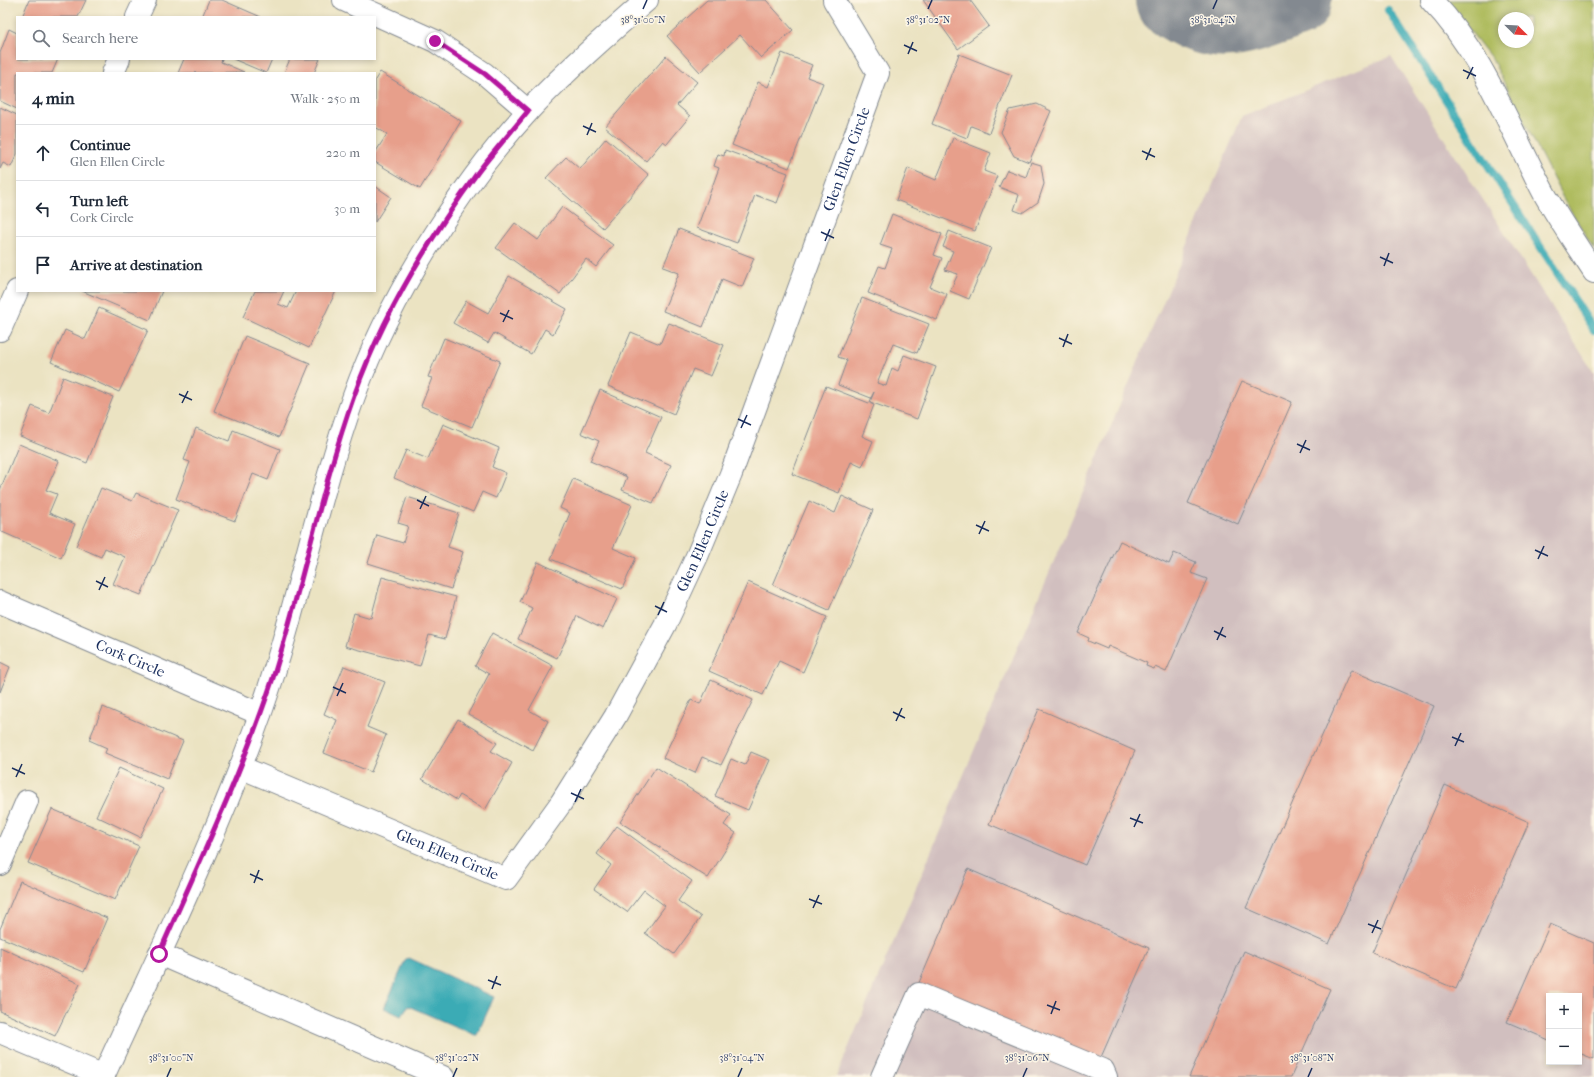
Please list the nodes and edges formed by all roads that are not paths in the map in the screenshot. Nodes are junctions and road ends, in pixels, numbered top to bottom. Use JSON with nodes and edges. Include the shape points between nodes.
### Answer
{"nodes":[{"id":1,"x":145,"y":0,"type":"edge"},
{"id":2,"x":344,"y":0,"type":"edge"},
{"id":3,"x":647,"y":0,"type":"edge"},
{"id":4,"x":834,"y":0,"type":"edge"},
{"id":5,"x":1431,"y":0,"type":"edge"},
{"id":6,"x":137,"y":16,"type":"edge"},
{"id":7,"x":119,"y":60,"type":"edge"},
{"id":8,"x":113,"y":72,"type":"edge"},
{"id":9,"x":528,"y":111,"type":"junction"},
{"id":10,"x":1594,"y":272,"type":"edge"},
{"id":11,"x":17,"y":292,"type":"edge"},
{"id":12,"x":0,"y":330,"type":"edge"},
{"id":13,"x":0,"y":602,"type":"edge"},
{"id":14,"x":260,"y":714,"type":"junction"},
{"id":15,"x":240,"y":767,"type":"junction"},
{"id":16,"x":27,"y":801,"type":"dead end"},
{"id":17,"x":0,"y":864,"type":"edge"},
{"id":18,"x":159,"y":954,"type":"junction"},
{"id":19,"x":0,"y":1032,"type":"edge"},
{"id":20,"x":104,"y":1077,"type":"edge"},
{"id":21,"x":443,"y":1077,"type":"edge"},
{"id":22,"x":882,"y":1077,"type":"edge"},
{"id":23,"x":1106,"y":1077,"type":"edge"}],
"edges":[{"from":1,"to":6,"type":"street"},
{"from":2,"to":9,"type":"street","via":[[435,41],[485,74]]},
{"from":3,"to":9,"type":"street","via":[[575,63]]},
{"from":4,"to":15,"type":"street","name":"Glen Ellen Circle","via":[[878,73],[731,474],[678,597],[615,717],[561,803],[506,879]]},
{"from":5,"to":10,"type":"street","via":[[1448,18],[1486,78],[1545,194]]},
{"from":7,"to":8,"type":"street"},
{"from":9,"to":14,"type":"street","via":[[479,171],[434,236],[387,320],[355,393],[330,468],[299,590]]},
{"from":11,"to":12,"type":"street"},
{"from":13,"to":14,"type":"street","name":"Cork Circle"},
{"from":14,"to":15,"type":"street"},
{"from":15,"to":18,"type":"street"},
{"from":16,"to":17,"type":"street"},
{"from":18,"to":20,"type":"street"},
{"from":18,"to":21,"type":"street"},
{"from":19,"to":20,"type":"street"},
{"from":22,"to":23,"type":"street","via":[[919,994],[1103,1070]]}]}
